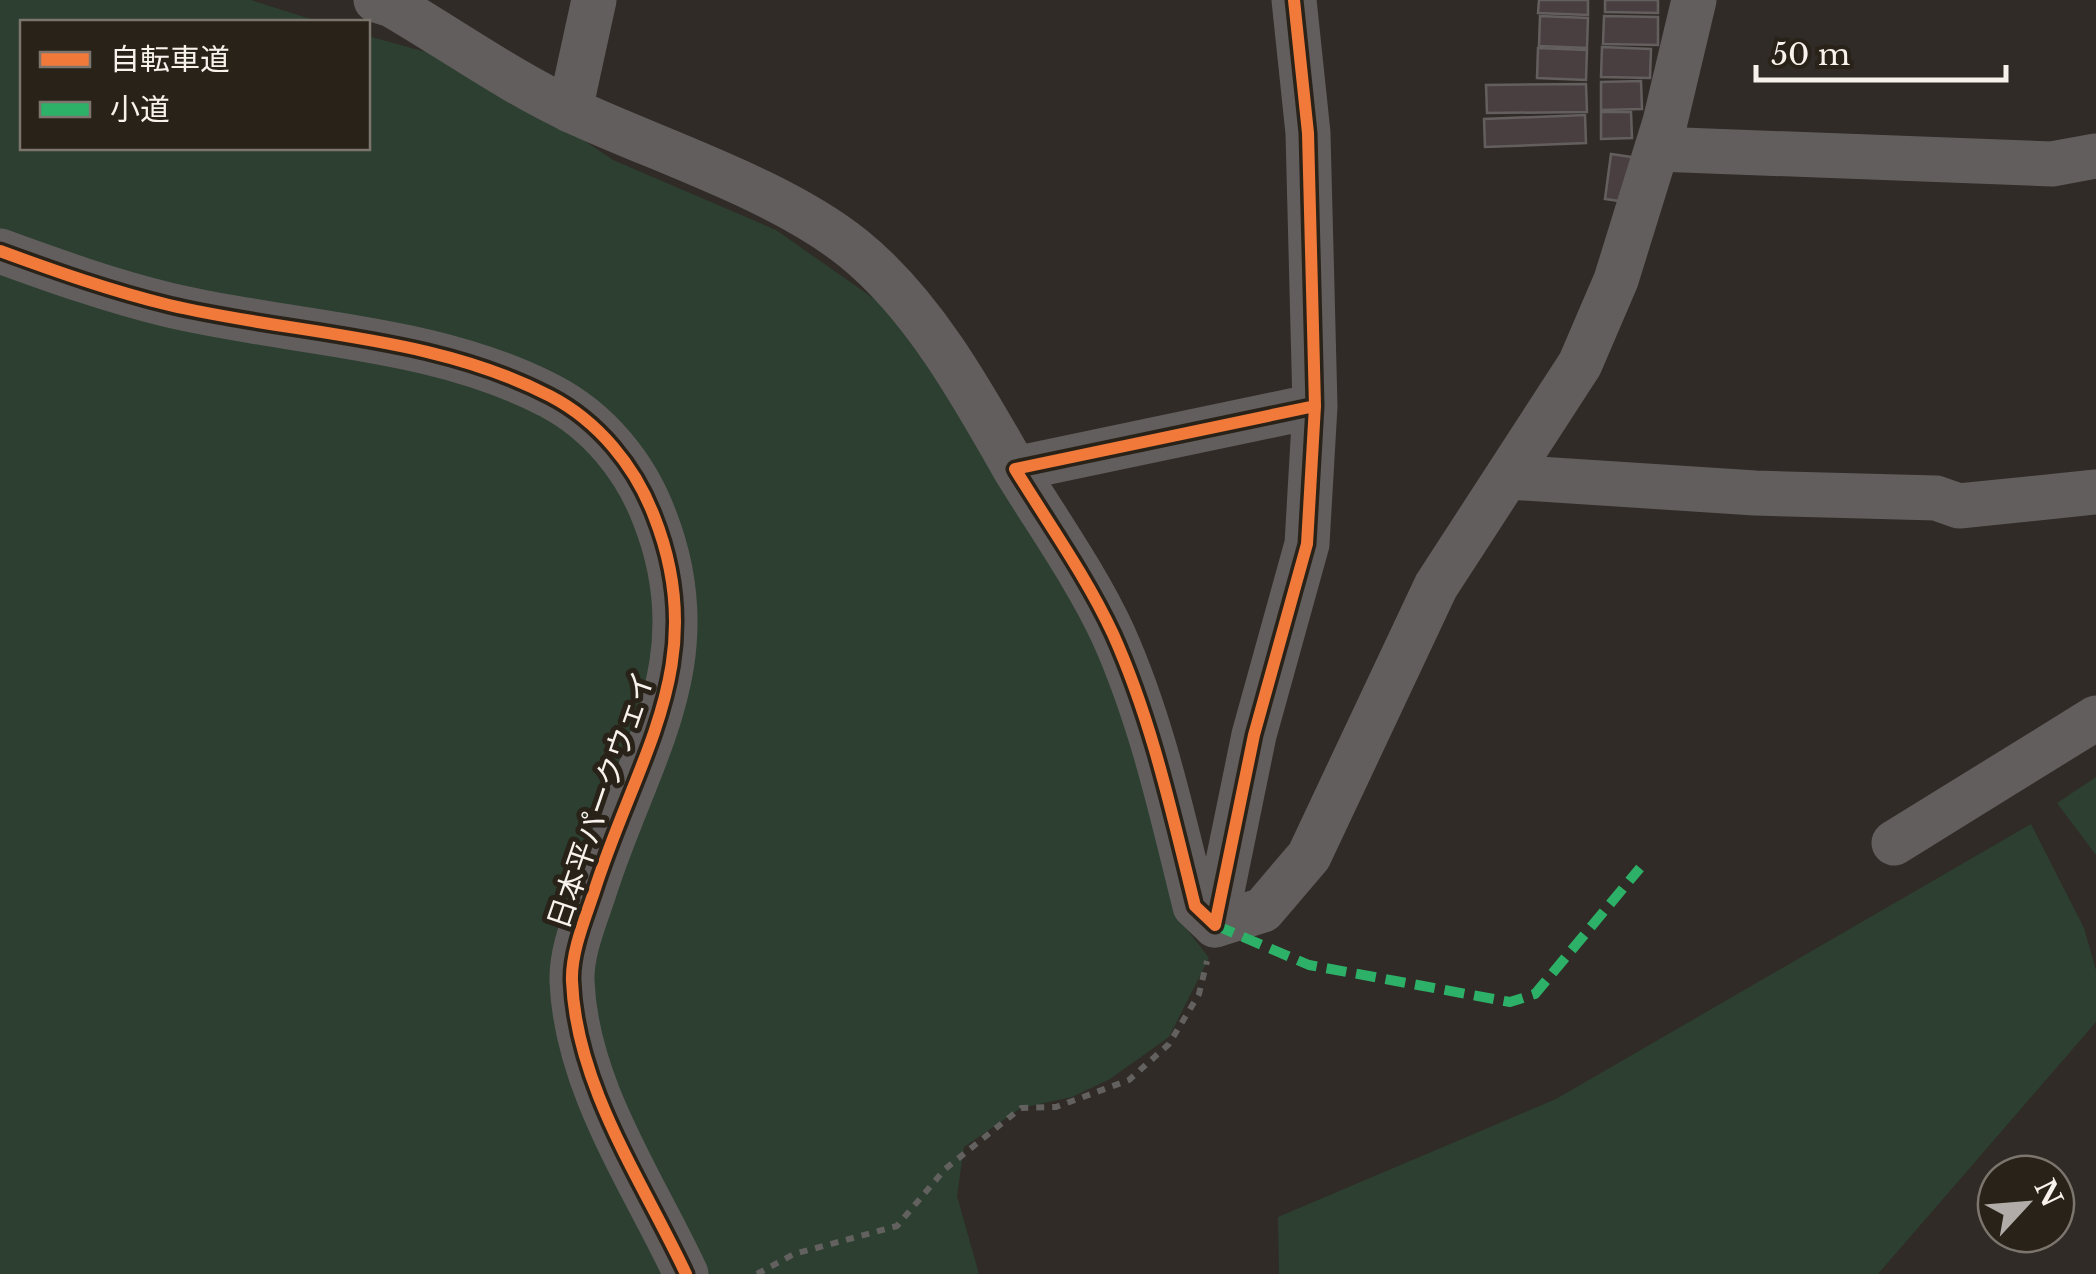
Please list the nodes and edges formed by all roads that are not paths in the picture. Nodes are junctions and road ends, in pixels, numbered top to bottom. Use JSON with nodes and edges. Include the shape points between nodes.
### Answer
{"nodes":[{"id":1,"x":376,"y":0,"type":"edge"},
{"id":2,"x":594,"y":0,"type":"edge"},
{"id":3,"x":1294,"y":0,"type":"edge"},
{"id":4,"x":1694,"y":0,"type":"edge"},
{"id":5,"x":570,"y":110,"type":"junction"},
{"id":6,"x":1657,"y":149,"type":"junction"},
{"id":7,"x":2096,"y":156,"type":"edge"},
{"id":8,"x":0,"y":251,"type":"edge"},
{"id":9,"x":1315,"y":406,"type":"junction"},
{"id":10,"x":1016,"y":469,"type":"junction"},
{"id":11,"x":1509,"y":477,"type":"junction"},
{"id":12,"x":2096,"y":492,"type":"edge"},
{"id":13,"x":2096,"y":718,"type":"edge"},
{"id":14,"x":1894,"y":843,"type":"dead end"},
{"id":15,"x":1215,"y":926,"type":"junction"},
{"id":16,"x":686,"y":1274,"type":"edge"}],
"edges":[{"from":1,"to":5,"type":"street"},
{"from":2,"to":5,"type":"street"},
{"from":3,"to":9,"type":"street","via":[[1308,133]]},
{"from":4,"to":6,"type":"street"},
{"from":5,"to":10,"type":"street","via":[[770,199],[854,250],[920,322]]},
{"from":6,"to":7,"type":"street","via":[[2036,163]]},
{"from":6,"to":11,"type":"street","via":[[1616,280],[1580,364]]},
{"from":8,"to":16,"type":"street","name":"日本平パークウェイ","via":[[170,305],[454,357],[552,397],[594,425],[623,460],[647,497],[668,552],[678,602],[672,676],[605,855],[572,978],[590,1070]]},
{"from":9,"to":10,"type":"street"},
{"from":9,"to":15,"type":"street","via":[[1307,544],[1254,736]]},
{"from":10,"to":15,"type":"street","via":[[1113,634],[1147,720],[1194,906]]},
{"from":11,"to":12,"type":"street","via":[[1936,498],[1959,506]]},
{"from":11,"to":15,"type":"street","via":[[1436,586],[1309,856],[1263,910]]},
{"from":13,"to":14,"type":"street"}]}
